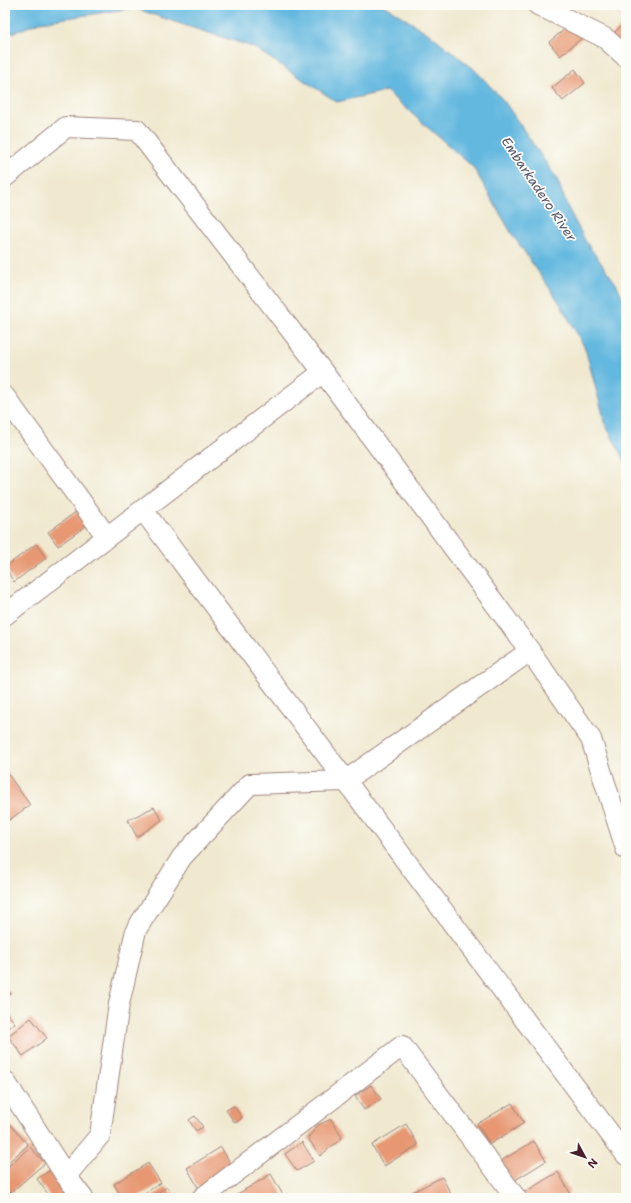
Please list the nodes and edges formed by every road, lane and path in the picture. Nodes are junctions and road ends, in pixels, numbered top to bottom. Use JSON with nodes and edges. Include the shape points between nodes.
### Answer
{"nodes":[{"id":1,"x":538,"y":5,"type":"edge"},
{"id":2,"x":626,"y":57,"type":"edge"},
{"id":3,"x":5,"y":177,"type":"edge"},
{"id":4,"x":323,"y":372,"type":"junction"},
{"id":5,"x":5,"y":397,"type":"edge"},
{"id":6,"x":143,"y":510,"type":"junction"},
{"id":7,"x":107,"y":537,"type":"junction"},
{"id":8,"x":5,"y":615,"type":"edge"},
{"id":9,"x":530,"y":651,"type":"junction"},
{"id":10,"x":345,"y":781,"type":"junction"},
{"id":11,"x":626,"y":849,"type":"edge"},
{"id":12,"x":5,"y":1081,"type":"edge"},
{"id":13,"x":626,"y":1155,"type":"edge"},
{"id":14,"x":66,"y":1176,"type":"junction"},
{"id":15,"x":83,"y":1198,"type":"edge"},
{"id":16,"x":202,"y":1198,"type":"edge"},
{"id":17,"x":516,"y":1198,"type":"edge"}],
"edges":[{"from":1,"to":2,"type":"street","via":[[605,38]]},
{"from":3,"to":4,"type":"street","via":[[66,127],[137,130]]},
{"from":4,"to":6,"type":"street"},
{"from":4,"to":9,"type":"street"},
{"from":5,"to":7,"type":"street"},
{"from":6,"to":7,"type":"street"},
{"from":6,"to":10,"type":"street"},
{"from":7,"to":8,"type":"street"},
{"from":9,"to":10,"type":"street"},
{"from":9,"to":11,"type":"street","via":[[592,739]]},
{"from":10,"to":13,"type":"street"},
{"from":10,"to":14,"type":"street","via":[[250,784],[182,857],[136,930],[119,1004],[100,1135]]},
{"from":12,"to":14,"type":"street"},
{"from":14,"to":15,"type":"street"},
{"from":16,"to":17,"type":"street","via":[[402,1046]]}]}
